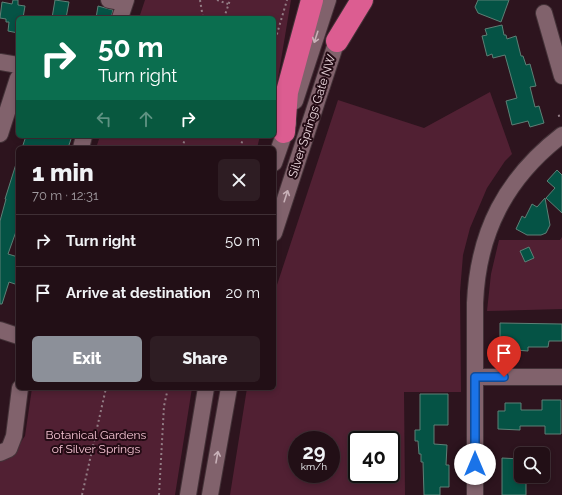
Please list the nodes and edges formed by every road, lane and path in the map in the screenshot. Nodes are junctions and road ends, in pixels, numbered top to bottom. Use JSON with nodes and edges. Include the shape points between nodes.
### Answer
{"nodes":[{"id":1,"x":109,"y":0,"type":"edge"},
{"id":2,"x":200,"y":0,"type":"edge"},
{"id":3,"x":217,"y":0,"type":"edge"},
{"id":4,"x":230,"y":0,"type":"edge"},
{"id":5,"x":287,"y":0,"type":"edge"},
{"id":6,"x":312,"y":0,"type":"edge"},
{"id":7,"x":328,"y":0,"type":"edge"},
{"id":8,"x":351,"y":0,"type":"edge"},
{"id":9,"x":362,"y":0,"type":"edge"},
{"id":10,"x":126,"y":1,"type":"edge"},
{"id":11,"x":228,"y":4,"type":"junction"},
{"id":12,"x":544,"y":13,"type":"dead end"},
{"id":13,"x":121,"y":16,"type":"edge"},
{"id":14,"x":203,"y":16,"type":"edge"},
{"id":15,"x":225,"y":16,"type":"edge"},
{"id":16,"x":276,"y":37,"type":"edge"},
{"id":17,"x":336,"y":41,"type":"junction"},
{"id":18,"x":0,"y":62,"type":"edge"},
{"id":19,"x":16,"y":65,"type":"edge"},
{"id":20,"x":562,"y":76,"type":"edge"},
{"id":21,"x":16,"y":84,"type":"edge"},
{"id":22,"x":562,"y":115,"type":"edge"},
{"id":23,"x":558,"y":116,"type":"dead end"},
{"id":24,"x":284,"y":132,"type":"junction"},
{"id":25,"x":0,"y":134,"type":"edge"},
{"id":26,"x":562,"y":135,"type":"edge"},
{"id":27,"x":276,"y":157,"type":"edge"},
{"id":28,"x":276,"y":227,"type":"edge"},
{"id":29,"x":0,"y":330,"type":"edge"},
{"id":30,"x":16,"y":335,"type":"edge"},
{"id":31,"x":475,"y":377,"type":"junction"},
{"id":32,"x":562,"y":377,"type":"edge"},
{"id":33,"x":20,"y":390,"type":"edge"},
{"id":34,"x":106,"y":390,"type":"edge"},
{"id":35,"x":168,"y":390,"type":"edge"},
{"id":36,"x":206,"y":390,"type":"edge"},
{"id":37,"x":229,"y":390,"type":"edge"},
{"id":38,"x":0,"y":453,"type":"edge"},
{"id":39,"x":82,"y":495,"type":"edge"},
{"id":40,"x":159,"y":495,"type":"edge"},
{"id":41,"x":188,"y":495,"type":"edge"},
{"id":42,"x":210,"y":495,"type":"edge"},
{"id":43,"x":475,"y":495,"type":"edge"}],
"edges":[{"from":1,"to":10,"type":"street"},
{"from":2,"to":14,"type":"path"},
{"from":3,"to":11,"type":"path"},
{"from":4,"to":11,"type":"path"},
{"from":5,"to":16,"type":"path"},
{"from":6,"to":24,"type":"highway","via":[[287,92]]},
{"from":7,"to":24,"type":"street","name":"Silver Springs Gate NW","one_way":true},
{"from":8,"to":17,"type":"street","name":"Silver Springs Gate NW"},
{"from":9,"to":17,"type":"highway"},
{"from":10,"to":13,"type":"street"},
{"from":11,"to":15,"type":"path"},
{"from":12,"to":20,"type":"street"},
{"from":28,"to":17,"type":"street","name":"Silver Springs Gate NW","one_way":true},
{"from":18,"to":19,"type":"street"},
{"from":21,"to":25,"type":"street"},
{"from":22,"to":23,"type":"path"},
{"from":24,"to":27,"type":"street","name":"Silver Springs Gate NW"},
{"from":26,"to":31,"type":"street","via":[[539,154],[518,177],[488,230],[475,288]]},
{"from":29,"to":30,"type":"street"},
{"from":31,"to":32,"type":"street"},
{"from":31,"to":43,"type":"street"},
{"from":33,"to":38,"type":"street","via":[[14,436],[9,449]]},
{"from":34,"to":39,"type":"path"},
{"from":35,"to":40,"type":"path","via":[[164,406]]},
{"from":36,"to":41,"type":"street"},
{"from":42,"to":37,"type":"street","one_way":true}]}
